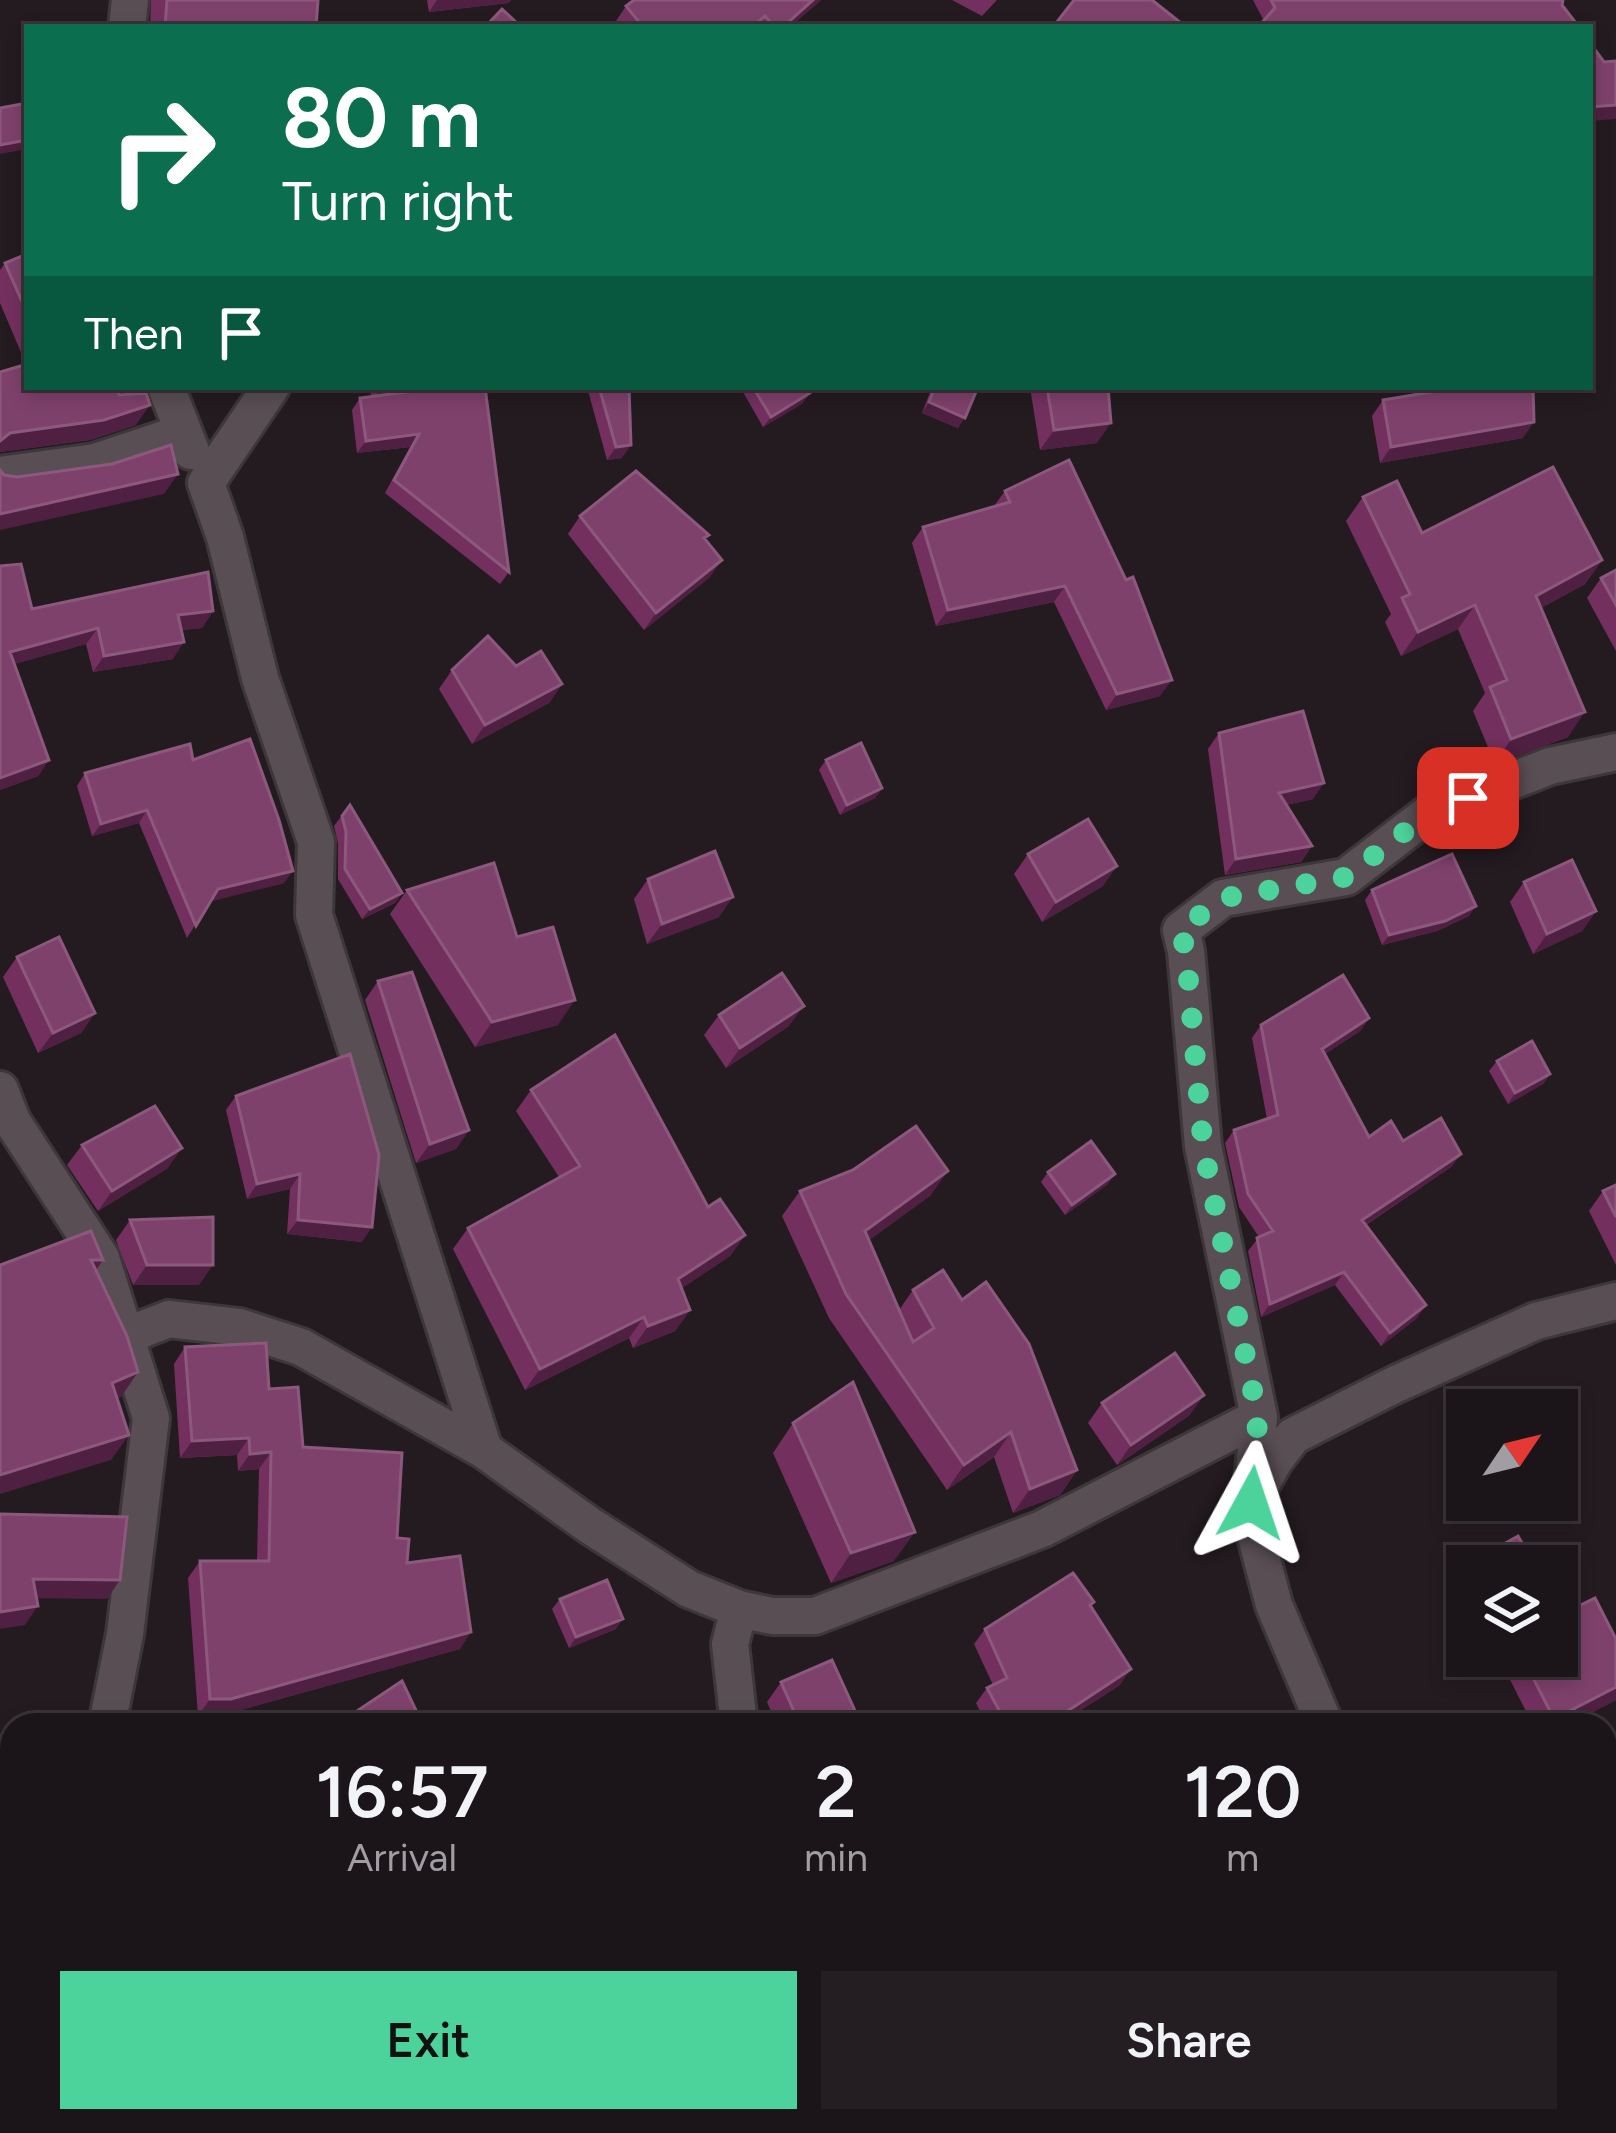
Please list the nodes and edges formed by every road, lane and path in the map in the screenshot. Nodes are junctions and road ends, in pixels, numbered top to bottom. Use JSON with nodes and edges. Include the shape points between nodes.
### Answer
{"nodes":[{"id":1,"x":167,"y":390,"type":"edge"},
{"id":2,"x":269,"y":390,"type":"edge"},
{"id":3,"x":182,"y":433,"type":"junction"},
{"id":4,"x":0,"y":475,"type":"edge"},
{"id":5,"x":206,"y":483,"type":"junction"},
{"id":6,"x":1616,"y":752,"type":"edge"},
{"id":7,"x":0,"y":1090,"type":"edge"},
{"id":8,"x":1616,"y":1301,"type":"edge"},
{"id":9,"x":125,"y":1336,"type":"junction"},
{"id":10,"x":1258,"y":1417,"type":"junction"},
{"id":11,"x":484,"y":1450,"type":"junction"},
{"id":12,"x":1251,"y":1503,"type":"junction"},
{"id":13,"x":739,"y":1609,"type":"junction"},
{"id":14,"x":109,"y":1713,"type":"edge"},
{"id":15,"x":738,"y":1713,"type":"edge"},
{"id":16,"x":1319,"y":1713,"type":"edge"}],
"edges":[{"from":1,"to":3,"type":"street"},
{"from":2,"to":5,"type":"street"},
{"from":3,"to":4,"type":"street","via":[[95,462]]},
{"from":3,"to":5,"type":"street"},
{"from":5,"to":11,"type":"street","via":[[316,842],[314,915]]},
{"from":6,"to":10,"type":"street","via":[[1550,766],[1428,814],[1346,877],[1223,898],[1180,930],[1203,1146]]},
{"from":7,"to":9,"type":"street","via":[[100,1258]]},
{"from":8,"to":12,"type":"street","via":[[1536,1321],[1293,1436]]},
{"from":9,"to":11,"type":"street","via":[[169,1318],[260,1333],[318,1356]]},
{"from":9,"to":14,"type":"street","via":[[151,1418]]},
{"from":10,"to":12,"type":"street"},
{"from":10,"to":13,"type":"street","via":[[1042,1529],[815,1616]]},
{"from":11,"to":13,"type":"street","via":[[689,1589]]},
{"from":12,"to":16,"type":"street","via":[[1274,1605]]},
{"from":13,"to":15,"type":"street","via":[[730,1644]]}]}
